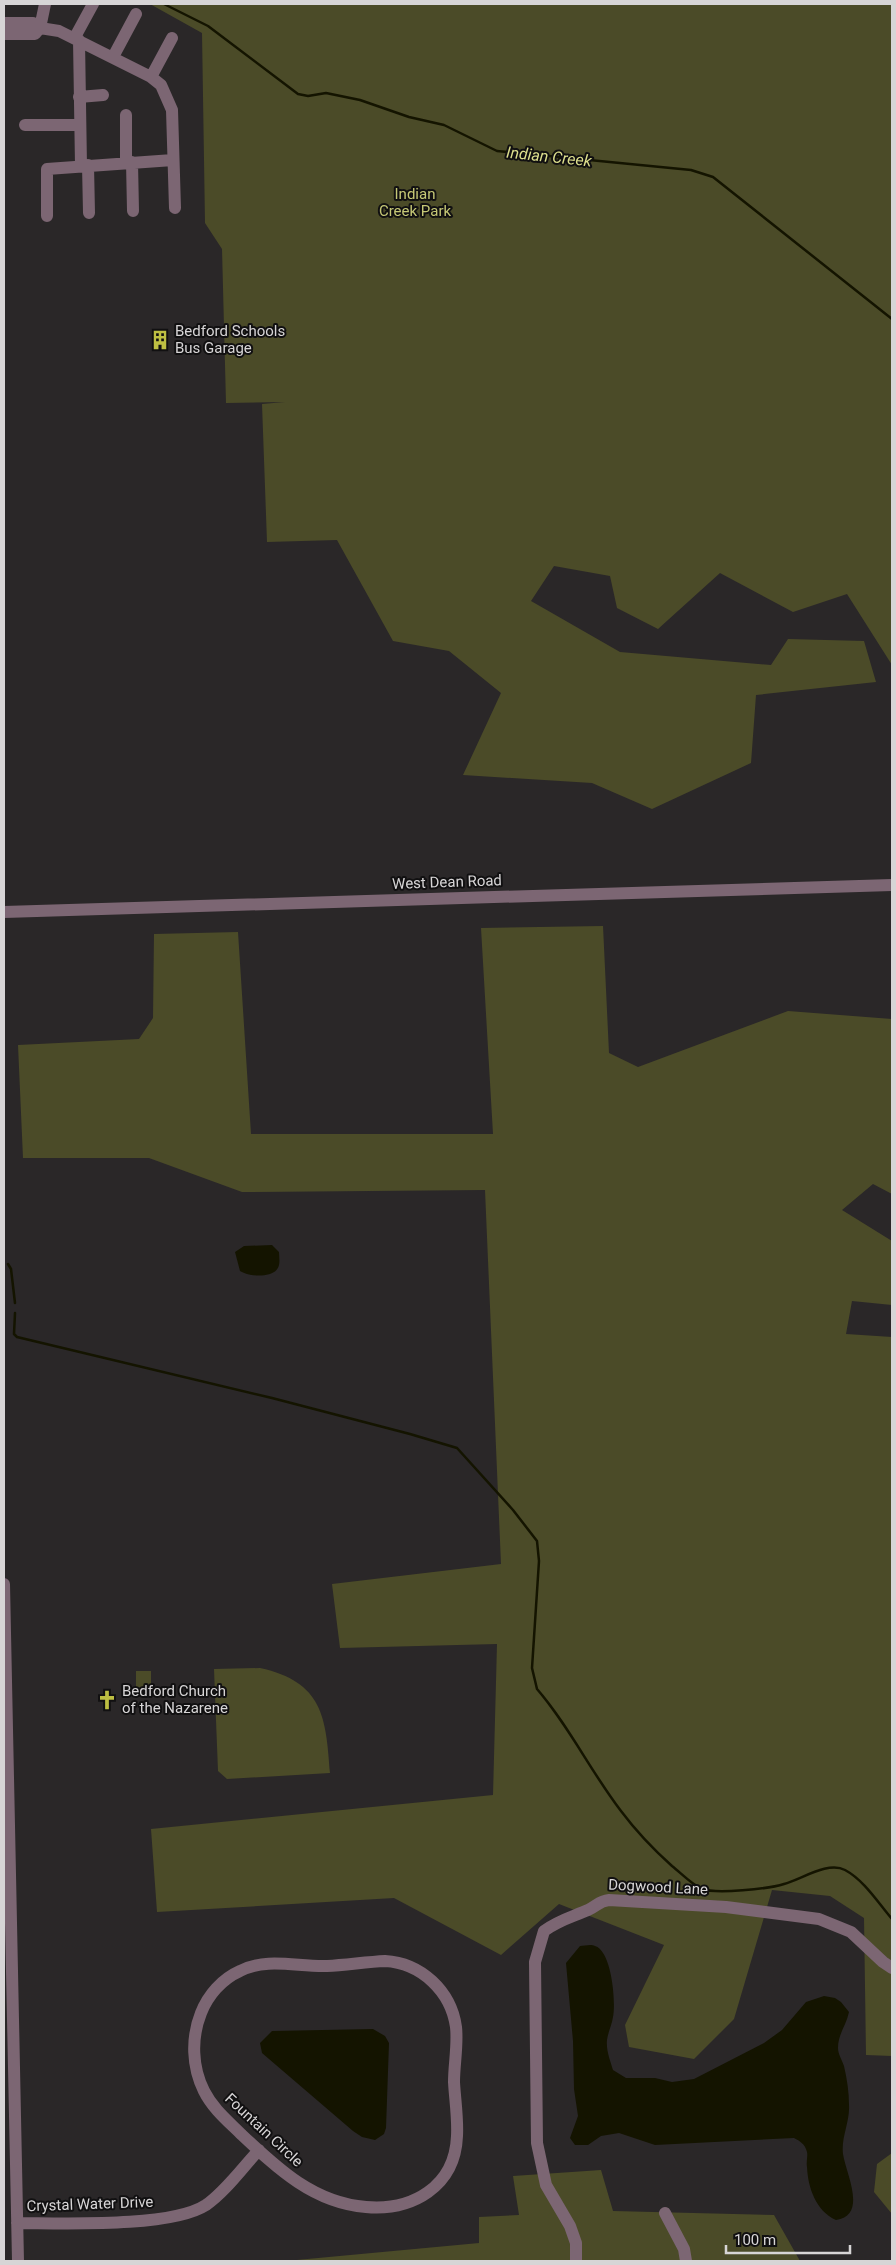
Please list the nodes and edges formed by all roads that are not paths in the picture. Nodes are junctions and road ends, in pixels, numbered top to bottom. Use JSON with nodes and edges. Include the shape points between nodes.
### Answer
{"nodes":[{"id":1,"x":44,"y":4,"type":"edge"},
{"id":2,"x":93,"y":4,"type":"edge"},
{"id":3,"x":136,"y":14,"type":"dead end"},
{"id":4,"x":4,"y":24,"type":"edge"},
{"id":5,"x":40,"y":28,"type":"junction"},
{"id":6,"x":4,"y":34,"type":"edge"},
{"id":7,"x":172,"y":38,"type":"dead end"},
{"id":8,"x":77,"y":39,"type":"junction"},
{"id":9,"x":113,"y":57,"type":"junction"},
{"id":10,"x":151,"y":77,"type":"junction"},
{"id":11,"x":103,"y":95,"type":"dead end"},
{"id":12,"x":79,"y":98,"type":"junction"},
{"id":13,"x":126,"y":115,"type":"dead end"},
{"id":14,"x":80,"y":124,"type":"junction"},
{"id":15,"x":25,"y":125,"type":"dead end"},
{"id":16,"x":173,"y":160,"type":"junction"},
{"id":17,"x":129,"y":162,"type":"junction"},
{"id":18,"x":85,"y":165,"type":"junction"},
{"id":19,"x":175,"y":208,"type":"dead end"},
{"id":20,"x":133,"y":211,"type":"dead end"},
{"id":21,"x":89,"y":213,"type":"dead end"},
{"id":22,"x":47,"y":216,"type":"dead end"},
{"id":23,"x":892,"y":885,"type":"edge"},
{"id":24,"x":4,"y":912,"type":"edge"},
{"id":25,"x":4,"y":1584,"type":"edge"},
{"id":26,"x":5,"y":1724,"type":"edge"},
{"id":27,"x":892,"y":1968,"type":"edge"},
{"id":28,"x":258,"y":2150,"type":"junction"},
{"id":29,"x":665,"y":2213,"type":"dead end"},
{"id":30,"x":17,"y":2223,"type":"junction"},
{"id":31,"x":18,"y":2261,"type":"edge"},
{"id":32,"x":576,"y":2261,"type":"edge"},
{"id":33,"x":686,"y":2261,"type":"edge"}],
"edges":[{"from":1,"to":5,"type":"street"},
{"from":2,"to":8,"type":"street"},
{"from":3,"to":9,"type":"street"},
{"from":4,"to":5,"type":"street","via":[[33,23]]},
{"from":5,"to":6,"type":"street","via":[[35,34]]},
{"from":5,"to":8,"type":"street","via":[[60,30]]},
{"from":7,"to":10,"type":"street"},
{"from":8,"to":9,"type":"street"},
{"from":8,"to":12,"type":"street"},
{"from":9,"to":10,"type":"street"},
{"from":10,"to":16,"type":"street","via":[[161,85],[172,110]]},
{"from":11,"to":12,"type":"street"},
{"from":12,"to":14,"type":"street"},
{"from":13,"to":17,"type":"street"},
{"from":14,"to":15,"type":"street"},
{"from":14,"to":18,"type":"street"},
{"from":16,"to":17,"type":"street"},
{"from":16,"to":19,"type":"street"},
{"from":17,"to":18,"type":"street"},
{"from":17,"to":20,"type":"street"},
{"from":18,"to":21,"type":"street"},
{"from":18,"to":22,"type":"street","via":[[47,169]]},
{"from":23,"to":24,"type":"street","name":"West Dean Road"},
{"from":25,"to":26,"type":"street"},
{"from":26,"to":30,"type":"street"},
{"from":27,"to":32,"type":"street","name":"Dogwood Lane","via":[[851,1932],[820,1919],[726,1907],[599,1901],[590,1909],[559,1920],[544,1930],[535,1962],[538,2143],[546,2185],[576,2243]]},
{"from":28,"to":28,"type":"street","name":"Fountain Circle","via":[[216,2110],[204,2092],[197,2072],[194,2052],[196,2026],[206,2002],[218,1986],[234,1974],[259,1964],[325,1966],[385,1961],[410,1966],[437,1986],[448,2002],[456,2028],[457,2136],[449,2166],[432,2189],[419,2199],[400,2206],[375,2208],[347,2204],[308,2190]]},
{"from":28,"to":30,"type":"street","name":"Crystal Water Drive","via":[[212,2200],[188,2213],[122,2222]]},
{"from":29,"to":33,"type":"street","via":[[684,2249]]},
{"from":30,"to":31,"type":"street"}]}
